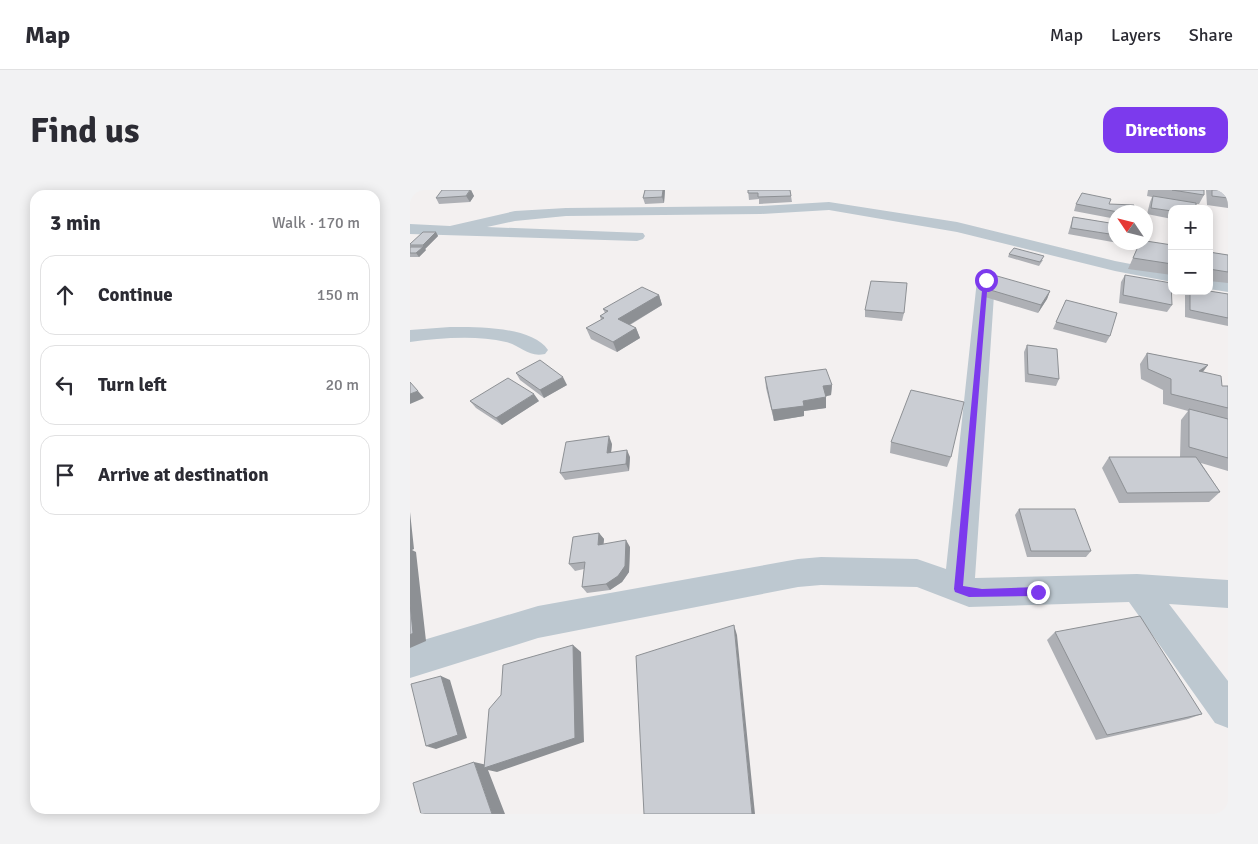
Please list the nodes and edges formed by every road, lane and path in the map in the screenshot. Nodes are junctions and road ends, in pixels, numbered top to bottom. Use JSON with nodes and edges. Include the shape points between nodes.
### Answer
{"nodes":[{"id":1,"x":803,"y":190,"type":"edge"},
{"id":2,"x":808,"y":206,"type":"junction"},
{"id":3,"x":410,"y":229,"type":"edge"},
{"id":4,"x":446,"y":231,"type":"junction"},
{"id":5,"x":637,"y":236,"type":"dead end"},
{"id":6,"x":1168,"y":276,"type":"edge"},
{"id":7,"x":986,"y":280,"type":"dead end"},
{"id":8,"x":1213,"y":285,"type":"edge"},
{"id":9,"x":1228,"y":288,"type":"edge"},
{"id":10,"x":410,"y":336,"type":"edge"},
{"id":11,"x":538,"y":350,"type":"dead end"},
{"id":12,"x":1137,"y":588,"type":"junction"},
{"id":13,"x":959,"y":589,"type":"junction"},
{"id":14,"x":1228,"y":594,"type":"edge"},
{"id":15,"x":410,"y":661,"type":"edge"},
{"id":16,"x":1228,"y":710,"type":"edge"}],
"edges":[{"from":1,"to":2,"type":"street"},
{"from":2,"to":4,"type":"street","via":[[761,210],[566,212],[515,216]]},
{"from":2,"to":6,"type":"street","via":[[838,207],[944,225]]},
{"from":3,"to":4,"type":"street"},
{"from":4,"to":5,"type":"street"},
{"from":7,"to":13,"type":"street"},
{"from":8,"to":9,"type":"street"},
{"from":10,"to":11,"type":"street","via":[[449,332],[504,336]]},
{"from":12,"to":13,"type":"street","via":[[982,593]]},
{"from":12,"to":14,"type":"street"},
{"from":12,"to":16,"type":"street"},
{"from":13,"to":15,"type":"street","via":[[916,572],[798,573],[538,622]]}]}
